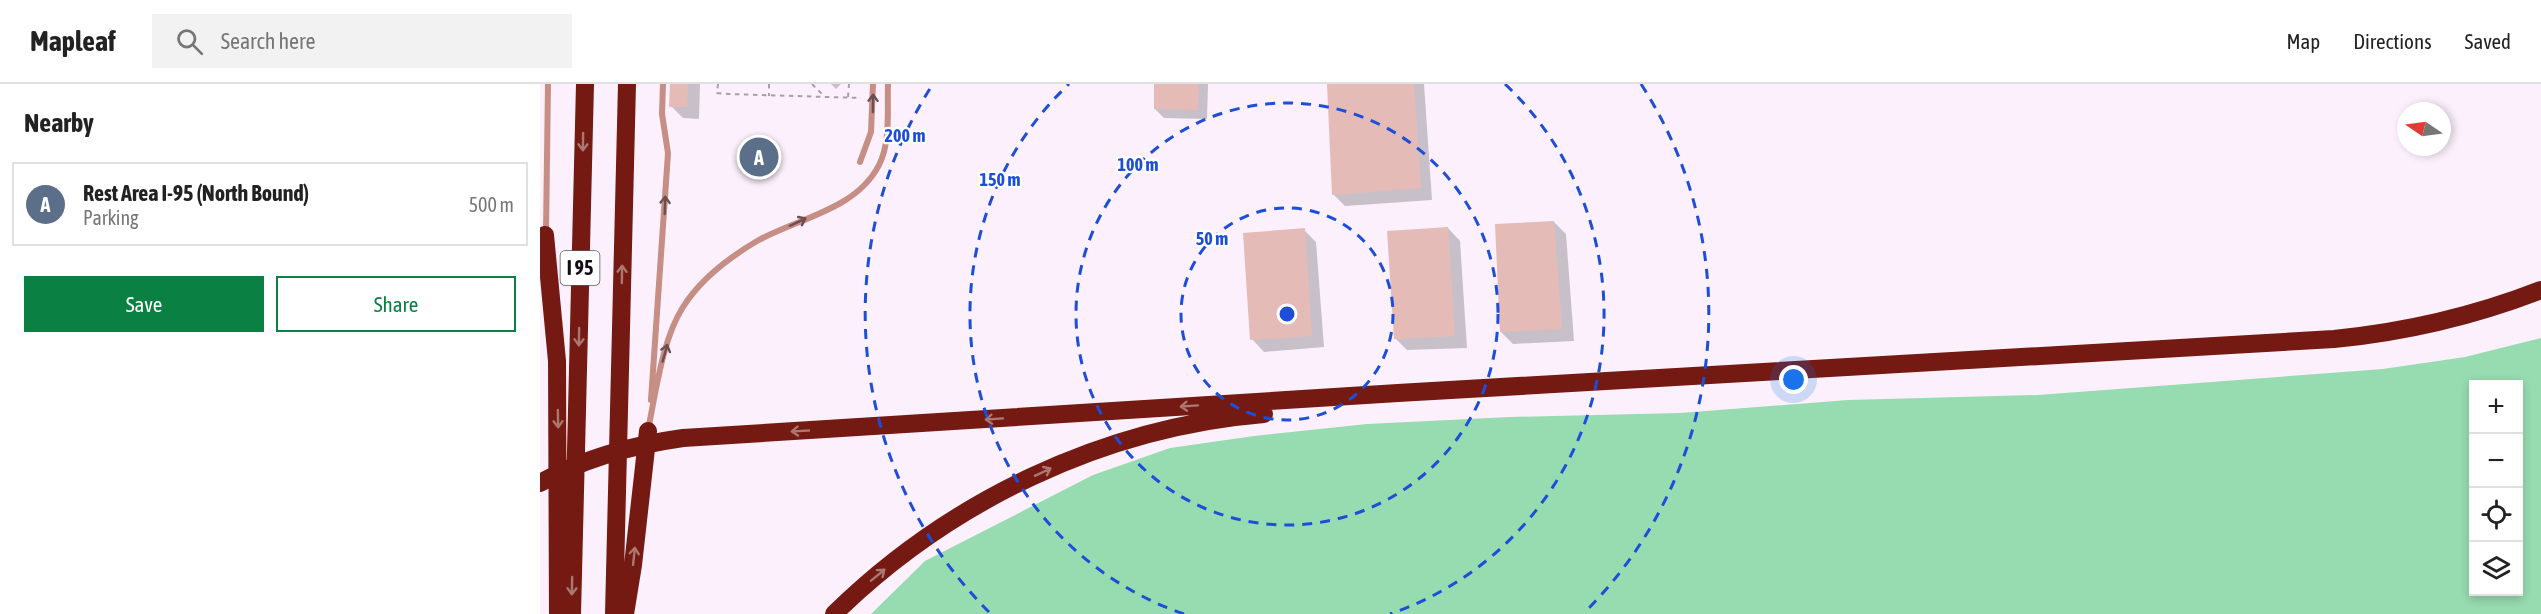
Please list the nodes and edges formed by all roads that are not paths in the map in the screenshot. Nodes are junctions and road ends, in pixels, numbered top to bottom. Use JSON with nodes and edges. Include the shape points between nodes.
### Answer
{"nodes":[{"id":1,"x":549,"y":84,"type":"edge"},
{"id":2,"x":585,"y":84,"type":"edge"},
{"id":3,"x":627,"y":84,"type":"edge"},
{"id":4,"x":663,"y":84,"type":"edge"},
{"id":5,"x":873,"y":84,"type":"edge"},
{"id":6,"x":888,"y":84,"type":"edge"},
{"id":7,"x":860,"y":162,"type":"dead end"},
{"id":8,"x":543,"y":230,"type":"edge"},
{"id":9,"x":2541,"y":290,"type":"edge"},
{"id":10,"x":2541,"y":303,"type":"edge"},
{"id":11,"x":648,"y":431,"type":"junction"},
{"id":12,"x":540,"y":483,"type":"edge"},
{"id":13,"x":567,"y":489,"type":"junction"},
{"id":14,"x":558,"y":614,"type":"edge"},
{"id":15,"x":572,"y":614,"type":"edge"},
{"id":16,"x":614,"y":614,"type":"edge"},
{"id":17,"x":625,"y":614,"type":"edge"},
{"id":18,"x":834,"y":614,"type":"edge"}],
"edges":[{"from":1,"to":8,"type":"lane"},
{"from":2,"to":13,"type":"highway","number":"I 95","one_way":true,"via":[[576,452]]},
{"from":16,"to":3,"type":"highway","number":"I 95","one_way":true},
{"from":11,"to":4,"type":"lane","one_way":true,"via":[[668,153]]},
{"from":7,"to":5,"type":"lane","one_way":true,"via":[[871,132]]},
{"from":11,"to":6,"type":"lane","one_way":true,"via":[[664,352],[683,307],[716,269],[758,241],[861,190],[880,164],[887,136]]},
{"from":8,"to":13,"type":"highway","one_way":true,"via":[[557,361],[559,459]]},
{"from":9,"to":12,"type":"highway","one_way":true,"via":[[2432,324],[2334,339],[683,438],[615,452]]},
{"from":18,"to":10,"type":"highway","one_way":true,"via":[[920,543],[996,495],[1088,453],[1195,422],[1322,409],[2343,349],[2443,333]]},
{"from":17,"to":11,"type":"highway","one_way":true},
{"from":13,"to":14,"type":"highway"},
{"from":13,"to":15,"type":"highway","number":"I 95","one_way":true}]}
